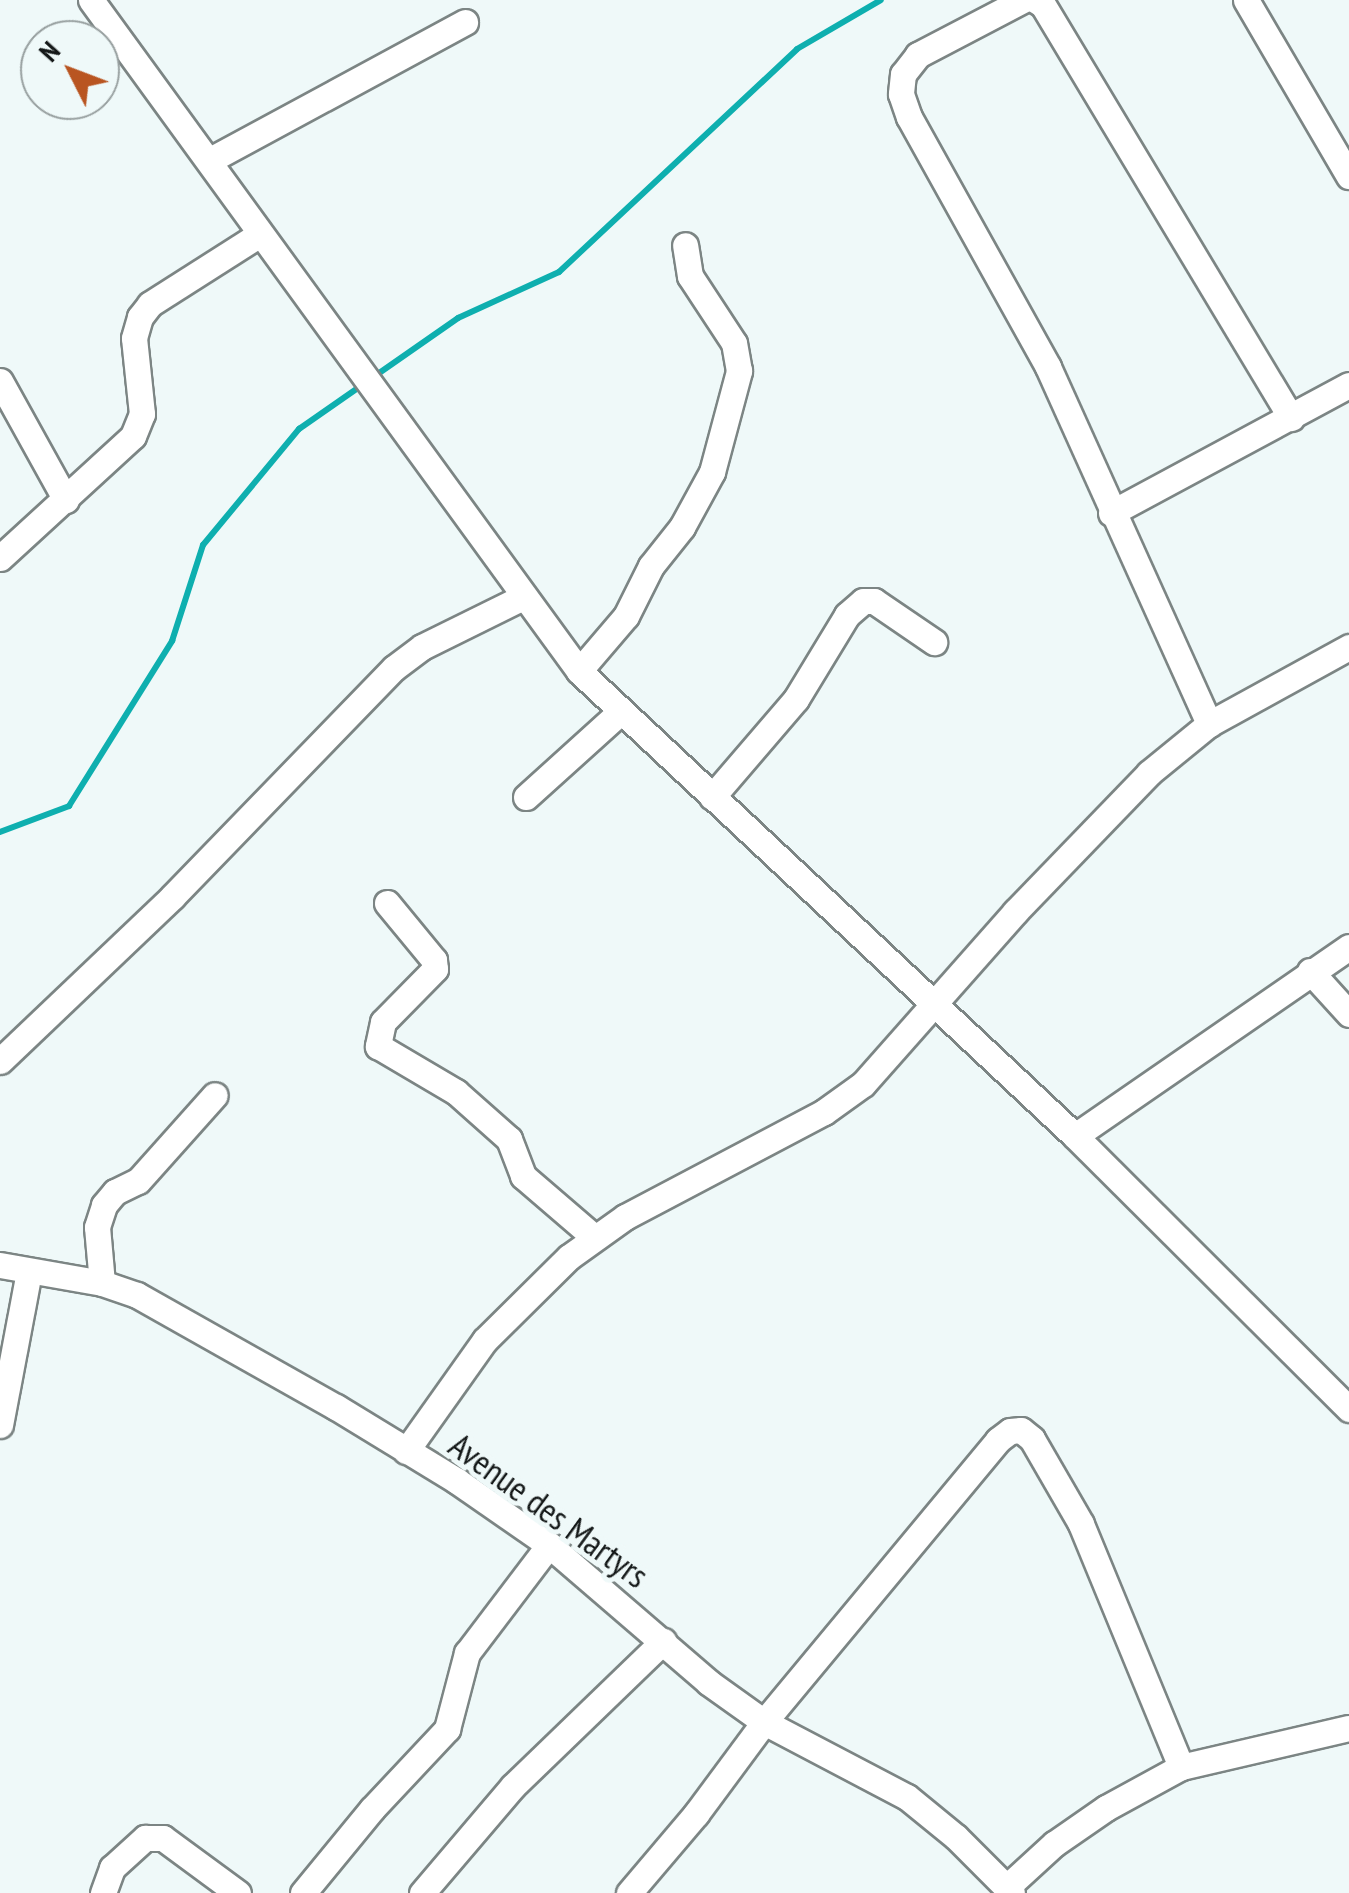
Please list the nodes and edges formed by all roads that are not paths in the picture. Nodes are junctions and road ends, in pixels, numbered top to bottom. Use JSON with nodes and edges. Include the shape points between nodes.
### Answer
{"nodes":[{"id":1,"x":91,"y":0,"type":"edge"},
{"id":2,"x":1023,"y":0,"type":"edge"},
{"id":3,"x":1035,"y":0,"type":"edge"},
{"id":4,"x":1246,"y":0,"type":"edge"},
{"id":5,"x":465,"y":22,"type":"dead end"},
{"id":6,"x":210,"y":160,"type":"junction"},
{"id":7,"x":1349,"y":176,"type":"edge"},
{"id":8,"x":260,"y":234,"type":"junction"},
{"id":9,"x":685,"y":245,"type":"dead end"},
{"id":10,"x":0,"y":381,"type":"edge"},
{"id":11,"x":1349,"y":385,"type":"edge"},
{"id":12,"x":1291,"y":418,"type":"junction"},
{"id":13,"x":66,"y":500,"type":"junction"},
{"id":14,"x":1111,"y":513,"type":"junction"},
{"id":15,"x":0,"y":558,"type":"edge"},
{"id":16,"x":522,"y":596,"type":"junction"},
{"id":17,"x":934,"y":642,"type":"dead end"},
{"id":18,"x":1349,"y":647,"type":"edge"},
{"id":19,"x":579,"y":671,"type":"junction"},
{"id":20,"x":620,"y":712,"type":"junction"},
{"id":21,"x":1210,"y":724,"type":"junction"},
{"id":22,"x":712,"y":796,"type":"junction"},
{"id":23,"x":526,"y":797,"type":"dead end"},
{"id":24,"x":387,"y":903,"type":"dead end"},
{"id":25,"x":1349,"y":947,"type":"edge"},
{"id":26,"x":1310,"y":972,"type":"junction"},
{"id":27,"x":931,"y":1004,"type":"junction"},
{"id":28,"x":1349,"y":1014,"type":"edge"},
{"id":29,"x":0,"y":1060,"type":"edge"},
{"id":30,"x":216,"y":1095,"type":"dead end"},
{"id":31,"x":1075,"y":1136,"type":"junction"},
{"id":32,"x":594,"y":1237,"type":"junction"},
{"id":33,"x":0,"y":1265,"type":"edge"},
{"id":34,"x":28,"y":1272,"type":"junction"},
{"id":35,"x":102,"y":1284,"type":"junction"},
{"id":36,"x":1349,"y":1409,"type":"edge"},
{"id":37,"x":0,"y":1425,"type":"edge"},
{"id":38,"x":406,"y":1450,"type":"junction"},
{"id":39,"x":549,"y":1545,"type":"junction"},
{"id":40,"x":663,"y":1641,"type":"junction"},
{"id":41,"x":764,"y":1722,"type":"junction"},
{"id":42,"x":1349,"y":1728,"type":"edge"},
{"id":43,"x":1180,"y":1767,"type":"junction"},
{"id":44,"x":1009,"y":1890,"type":"edge"},
{"id":45,"x":103,"y":1893,"type":"edge"},
{"id":46,"x":238,"y":1893,"type":"edge"},
{"id":47,"x":303,"y":1893,"type":"edge"},
{"id":48,"x":422,"y":1893,"type":"edge"},
{"id":49,"x":629,"y":1893,"type":"edge"}],
"edges":[{"from":1,"to":6,"type":"street"},
{"from":2,"to":14,"type":"street","via":[[918,54],[902,74],[900,94],[1048,367]]},
{"from":3,"to":12,"type":"street"},
{"from":4,"to":7,"type":"street"},
{"from":5,"to":6,"type":"street"},
{"from":6,"to":8,"type":"street"},
{"from":8,"to":13,"type":"street","via":[[150,304],[140,317],[134,338],[142,414],[134,436]]},
{"from":8,"to":16,"type":"street"},
{"from":9,"to":19,"type":"street","via":[[690,276],[734,344],[739,371],[712,472],[626,616]]},
{"from":10,"to":13,"type":"street"},
{"from":11,"to":12,"type":"street"},
{"from":12,"to":14,"type":"street"},
{"from":13,"to":15,"type":"street"},
{"from":14,"to":21,"type":"street"},
{"from":16,"to":19,"type":"street"},
{"from":16,"to":29,"type":"street","via":[[394,668],[172,898]]},
{"from":17,"to":22,"type":"street","via":[[874,601],[862,601],[796,700]]},
{"from":18,"to":21,"type":"street"},
{"from":19,"to":20,"type":"street"},
{"from":20,"to":22,"type":"street"},
{"from":20,"to":23,"type":"street"},
{"from":21,"to":27,"type":"street","via":[[1150,773]]},
{"from":22,"to":27,"type":"street"},
{"from":24,"to":32,"type":"street","via":[[435,969],[384,1022],[378,1046],[456,1092],[508,1140],[523,1176]]},
{"from":25,"to":26,"type":"street"},
{"from":26,"to":28,"type":"street"},
{"from":26,"to":31,"type":"street"},
{"from":27,"to":31,"type":"street"},
{"from":27,"to":32,"type":"street","via":[[863,1084],[824,1112]]},
{"from":30,"to":35,"type":"street","via":[[147,1172],[104,1205],[96,1227]]},
{"from":31,"to":36,"type":"street"},
{"from":32,"to":38,"type":"street","via":[[485,1340]]},
{"from":33,"to":34,"type":"street","name":"Avenue des Martyrs"},
{"from":34,"to":35,"type":"street","name":"Avenue des Martyrs"},
{"from":34,"to":37,"type":"street"},
{"from":35,"to":38,"type":"street","name":"Avenue des Martyrs","via":[[171,1314]]},
{"from":38,"to":39,"type":"street","name":"Avenue des Martyrs"},
{"from":39,"to":40,"type":"street","name":"Avenue des Martyrs"},
{"from":39,"to":47,"type":"street","via":[[468,1654],[447,1729]]},
{"from":40,"to":41,"type":"street","name":"Avenue des Martyrs"},
{"from":40,"to":48,"type":"street","via":[[513,1786]]},
{"from":41,"to":43,"type":"street","via":[[998,1440],[1021,1430],[1043,1454],[1081,1524]]},
{"from":41,"to":44,"type":"street","name":"Avenue des Martyrs","via":[[907,1798]]},
{"from":41,"to":49,"type":"street"},
{"from":42,"to":43,"type":"street"},
{"from":43,"to":44,"type":"street","via":[[1054,1844]]},
{"from":45,"to":46,"type":"street","via":[[112,1868],[146,1838],[162,1838]]}]}
